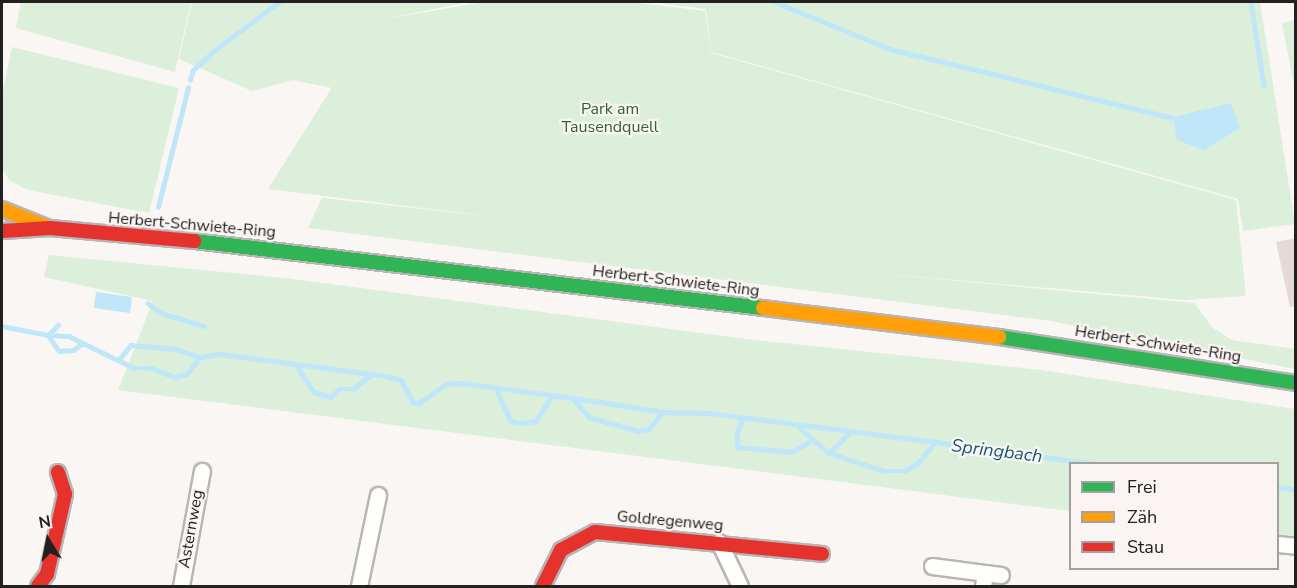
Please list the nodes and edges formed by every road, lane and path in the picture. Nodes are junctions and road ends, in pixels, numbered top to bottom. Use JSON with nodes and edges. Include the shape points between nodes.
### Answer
{"nodes":[{"id":1,"x":2,"y":200,"type":"edge"},
{"id":2,"x":2,"y":209,"type":"edge"},
{"id":3,"x":17,"y":212,"type":"junction"},
{"id":4,"x":50,"y":228,"type":"junction"},
{"id":5,"x":2,"y":231,"type":"edge"},
{"id":6,"x":1296,"y":383,"type":"edge"},
{"id":7,"x":202,"y":471,"type":"dead end"},
{"id":8,"x":58,"y":472,"type":"dead end"},
{"id":9,"x":378,"y":495,"type":"dead end"},
{"id":10,"x":719,"y":542,"type":"junction"},
{"id":11,"x":1279,"y":544,"type":"edge"},
{"id":12,"x":1296,"y":546,"type":"edge"},
{"id":13,"x":822,"y":554,"type":"dead end"},
{"id":14,"x":932,"y":566,"type":"dead end"},
{"id":15,"x":1001,"y":575,"type":"dead end"},
{"id":16,"x":984,"y":580,"type":"edge"},
{"id":17,"x":38,"y":586,"type":"edge"},
{"id":18,"x":181,"y":586,"type":"edge"},
{"id":19,"x":359,"y":586,"type":"edge"},
{"id":20,"x":543,"y":586,"type":"edge"},
{"id":21,"x":740,"y":586,"type":"edge"}],
"edges":[{"from":1,"to":3,"type":"main road"},
{"from":2,"to":3,"type":"main road","name":"Herbert-Schwiete-Ring"},
{"from":3,"to":4,"type":"main road","name":"Herbert-Schwiete-Ring"},
{"from":4,"to":5,"type":"main road","name":"Herbert-Schwiete-Ring"},
{"from":4,"to":6,"type":"main road","name":"Herbert-Schwiete-Ring","via":[[285,250],[1021,340]]},
{"from":7,"to":18,"type":"street","name":"Asternweg"},
{"from":8,"to":17,"type":"main road","via":[[65,495],[47,574]]},
{"from":9,"to":19,"type":"street"},
{"from":10,"to":13,"type":"main road","name":"Goldregenweg"},
{"from":10,"to":20,"type":"main road","name":"Goldregenweg","via":[[595,532],[561,550]]},
{"from":10,"to":21,"type":"street"},
{"from":11,"to":12,"type":"street"},
{"from":14,"to":16,"type":"street"},
{"from":15,"to":16,"type":"street"}]}
